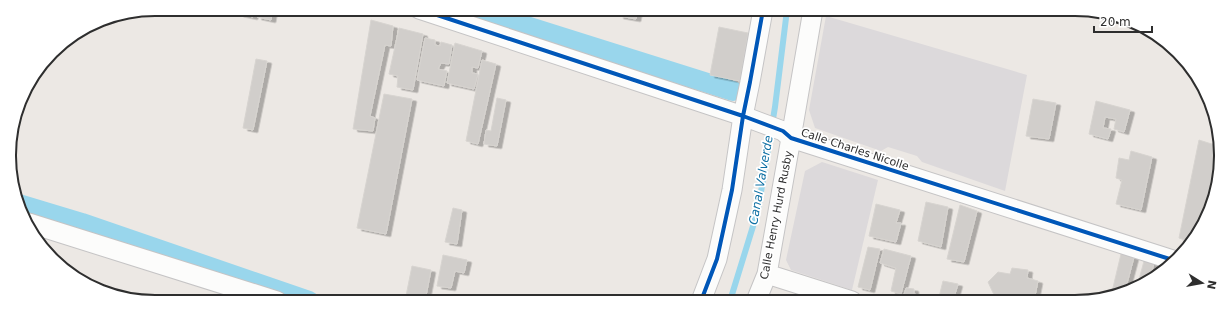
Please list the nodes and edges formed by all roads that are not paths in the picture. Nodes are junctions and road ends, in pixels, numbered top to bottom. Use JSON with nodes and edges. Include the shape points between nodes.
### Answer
{"nodes":[{"id":1,"x":440,"y":16,"type":"edge"},
{"id":2,"x":762,"y":16,"type":"edge"},
{"id":3,"x":811,"y":16,"type":"edge"},
{"id":4,"x":751,"y":119,"type":"junction"},
{"id":5,"x":788,"y":134,"type":"junction"},
{"id":6,"x":35,"y":225,"type":"edge"},
{"id":7,"x":1168,"y":258,"type":"edge"},
{"id":8,"x":767,"y":274,"type":"junction"},
{"id":9,"x":258,"y":295,"type":"edge"},
{"id":10,"x":703,"y":295,"type":"edge"},
{"id":11,"x":758,"y":295,"type":"edge"},
{"id":12,"x":833,"y":295,"type":"edge"}],
"edges":[{"from":1,"to":4,"type":"street","name":"Calle Charles Nicolle"},
{"from":2,"to":4,"type":"street"},
{"from":3,"to":5,"type":"street","name":"Calle Henry Hurd Rusby"},
{"from":4,"to":5,"type":"street","name":"Calle Charles Nicolle"},
{"from":4,"to":10,"type":"street","via":[[717,259]]},
{"from":5,"to":7,"type":"street","name":"Calle Charles Nicolle"},
{"from":5,"to":8,"type":"street","name":"Calle Henry Hurd Rusby"},
{"from":6,"to":9,"type":"street"},
{"from":8,"to":11,"type":"street","name":"Calle Henry Hurd Rusby"},
{"from":8,"to":12,"type":"street"}]}
